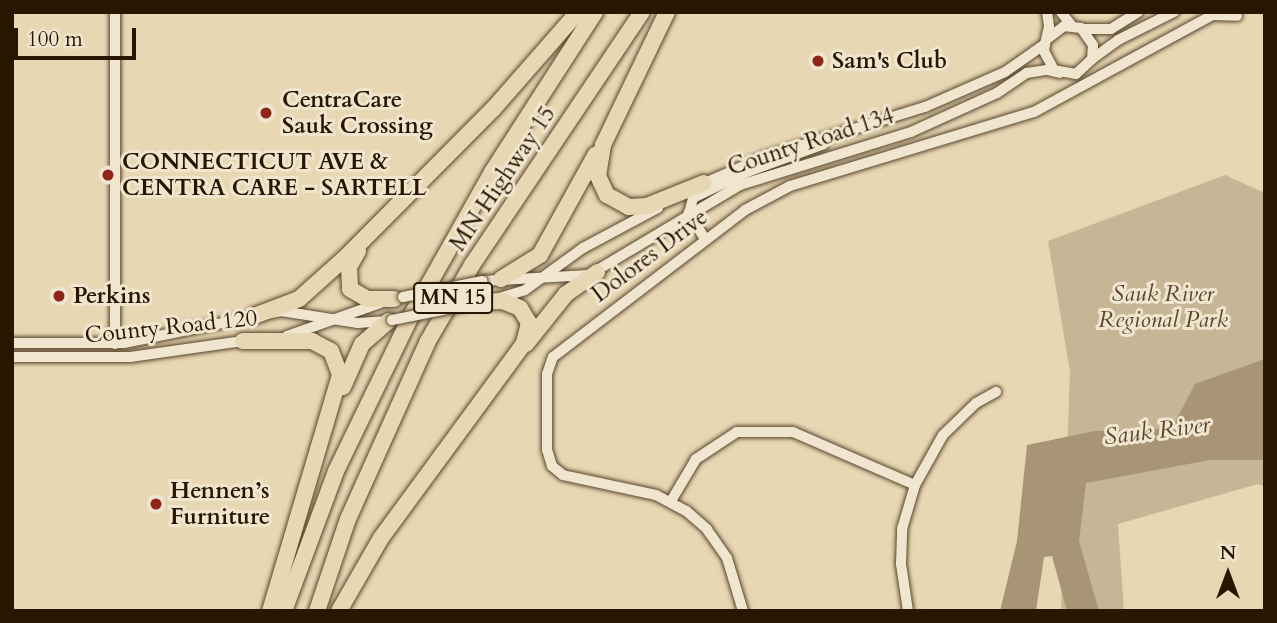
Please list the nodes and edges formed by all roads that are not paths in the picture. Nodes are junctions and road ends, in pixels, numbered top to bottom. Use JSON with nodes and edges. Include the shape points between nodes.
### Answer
{"nodes":[{"id":1,"x":115,"y":12,"type":"edge"},
{"id":2,"x":578,"y":12,"type":"edge"},
{"id":3,"x":596,"y":12,"type":"edge"},
{"id":4,"x":642,"y":12,"type":"edge"},
{"id":5,"x":667,"y":12,"type":"edge"},
{"id":6,"x":1046,"y":12,"type":"edge"},
{"id":7,"x":1061,"y":12,"type":"edge"},
{"id":8,"x":1138,"y":12,"type":"edge"},
{"id":9,"x":1174,"y":12,"type":"edge"},
{"id":10,"x":1237,"y":16,"type":"dead end"},
{"id":11,"x":1076,"y":27,"type":"junction"},
{"id":12,"x":1046,"y":41,"type":"junction"},
{"id":13,"x":1093,"y":59,"type":"junction"},
{"id":14,"x":1060,"y":74,"type":"junction"},
{"id":15,"x":621,"y":108,"type":"junction"},
{"id":16,"x":862,"y":128,"type":"junction"},
{"id":17,"x":704,"y":183,"type":"junction"},
{"id":18,"x":689,"y":213,"type":"junction"},
{"id":19,"x":376,"y":227,"type":"junction"},
{"id":20,"x":705,"y":239,"type":"junction"},
{"id":21,"x":597,"y":272,"type":"junction"},
{"id":22,"x":501,"y":279,"type":"junction"},
{"id":23,"x":541,"y":279,"type":"junction"},
{"id":24,"x":482,"y":281,"type":"joint"},
{"id":25,"x":399,"y":298,"type":"junction"},
{"id":26,"x":473,"y":303,"type":"junction"},
{"id":27,"x":254,"y":316,"type":"junction"},
{"id":28,"x":331,"y":318,"type":"junction"},
{"id":29,"x":390,"y":321,"type":"junction"},
{"id":30,"x":243,"y":341,"type":"junction"},
{"id":31,"x":12,"y":343,"type":"edge"},
{"id":32,"x":115,"y":344,"type":"junction"},
{"id":33,"x":520,"y":351,"type":"junction"},
{"id":34,"x":12,"y":357,"type":"edge"},
{"id":35,"x":996,"y":392,"type":"dead end"},
{"id":36,"x":334,"y":409,"type":"junction"},
{"id":37,"x":915,"y":485,"type":"junction"},
{"id":38,"x":671,"y":501,"type":"junction"},
{"id":39,"x":270,"y":611,"type":"edge"},
{"id":40,"x":284,"y":611,"type":"edge"},
{"id":41,"x":317,"y":611,"type":"edge"},
{"id":42,"x":339,"y":611,"type":"edge"},
{"id":43,"x":743,"y":611,"type":"edge"},
{"id":44,"x":908,"y":611,"type":"edge"}],
"edges":[{"from":1,"to":32,"type":"street"},
{"from":2,"to":19,"type":"highway","via":[[508,93]]},
{"from":3,"to":40,"type":"highway","name":"MN Highway 15","number":"MN 15","via":[[499,161],[411,316],[336,471]]},
{"from":4,"to":41,"type":"highway","name":"MN Highway 15","number":"MN 15","via":[[472,265],[428,341],[348,519]]},
{"from":5,"to":15,"type":"highway"},
{"from":6,"to":12,"type":"street"},
{"from":7,"to":11,"type":"street"},
{"from":8,"to":11,"type":"street","via":[[1102,31]]},
{"from":9,"to":13,"type":"street","via":[[1118,40]]},
{"from":10,"to":20,"type":"street","name":"Dolores Drive","via":[[1213,15],[1034,112],[790,186]]},
{"from":11,"to":12,"type":"street","via":[[1057,28]]},
{"from":11,"to":13,"type":"street","via":[[1093,45]]},
{"from":12,"to":14,"type":"street","via":[[1045,58]]},
{"from":12,"to":16,"type":"street","name":"County Road 134","via":[[1005,72]]},
{"from":13,"to":14,"type":"street","via":[[1083,71]]},
{"from":14,"to":18,"type":"street","name":"County Road 134","via":[[1047,70],[1027,73],[942,120],[763,176]]},
{"from":15,"to":17,"type":"highway","via":[[599,156],[598,176],[607,195],[620,205],[637,207]]},
{"from":15,"to":22,"type":"highway","via":[[547,247]]},
{"from":16,"to":17,"type":"street","name":"County Road 134","via":[[764,157]]},
{"from":16,"to":18,"type":"street","via":[[723,182],[693,198]]},
{"from":17,"to":23,"type":"street","name":"County Road 134","via":[[583,248]]},
{"from":18,"to":20,"type":"street"},
{"from":18,"to":21,"type":"street","name":"County Road 134"},
{"from":19,"to":25,"type":"highway","via":[[352,260],[349,284],[353,292],[367,299]]},
{"from":19,"to":27,"type":"highway","via":[[299,299]]},
{"from":20,"to":38,"type":"street","name":"Dolores Drive","via":[[548,364],[547,450],[557,472]]},
{"from":21,"to":23,"type":"street","name":"County Road 134"},
{"from":21,"to":33,"type":"highway","via":[[566,294]]},
{"from":22,"to":23,"type":"street","name":"County Road 134"},
{"from":22,"to":24,"type":"street","name":"County Road 134"},
{"from":23,"to":26,"type":"street","name":"County Road 134","via":[[526,290]]},
{"from":24,"to":25,"type":"street","name":"County Road 120","bridge":true},
{"from":25,"to":28,"type":"street","name":"County Road 120"},
{"from":26,"to":29,"type":"street","name":"County Road 120","bridge":true},
{"from":26,"to":33,"type":"highway","via":[[509,302],[525,313],[528,329]]},
{"from":27,"to":28,"type":"street","name":"County Road 120","via":[[293,312]]},
{"from":27,"to":32,"type":"street","name":"County Road 120"},
{"from":28,"to":29,"type":"street","name":"County Road 120","via":[[366,324]]},
{"from":28,"to":30,"type":"street","name":"County Road 120","via":[[290,336]]},
{"from":29,"to":36,"type":"highway","via":[[362,344]]},
{"from":30,"to":34,"type":"street","name":"County Road 120","via":[[130,357]]},
{"from":30,"to":36,"type":"highway","via":[[295,340],[324,345],[340,369]]},
{"from":31,"to":32,"type":"street","name":"County Road 120"},
{"from":33,"to":42,"type":"highway","via":[[381,538]]},
{"from":35,"to":37,"type":"street","via":[[976,403],[943,435]]},
{"from":36,"to":39,"type":"highway","via":[[313,461]]},
{"from":37,"to":38,"type":"street","via":[[793,432],[737,432],[696,459]]},
{"from":37,"to":44,"type":"street","via":[[902,530],[901,564]]},
{"from":38,"to":43,"type":"street","name":"Dolores Drive","via":[[698,520],[717,542],[734,575]]}]}
